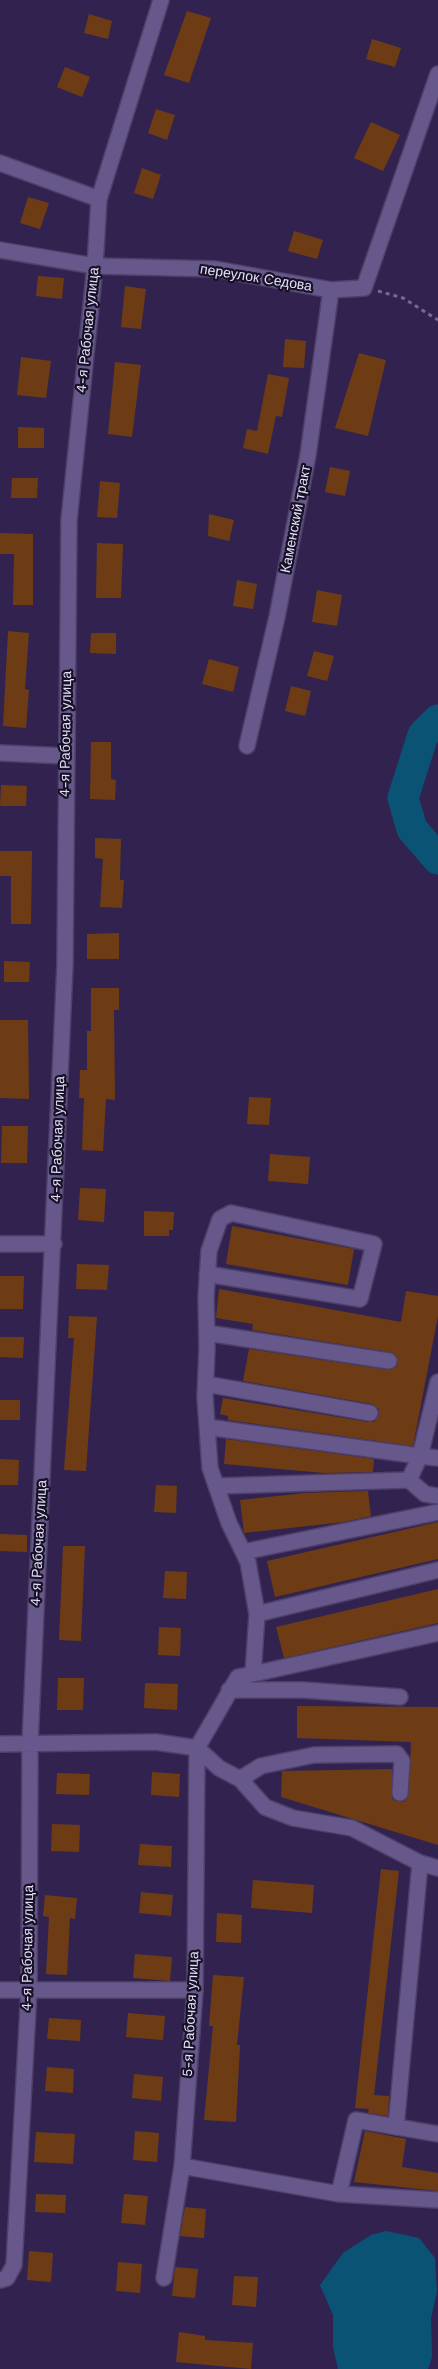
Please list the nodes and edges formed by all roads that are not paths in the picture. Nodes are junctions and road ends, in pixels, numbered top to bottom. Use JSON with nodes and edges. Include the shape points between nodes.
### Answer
{"nodes":[{"id":1,"x":161,"y":0,"type":"edge"},
{"id":2,"x":438,"y":74,"type":"edge"},
{"id":3,"x":0,"y":163,"type":"edge"},
{"id":4,"x":99,"y":199,"type":"junction"},
{"id":5,"x":0,"y":250,"type":"edge"},
{"id":6,"x":95,"y":266,"type":"junction"},
{"id":7,"x":331,"y":290,"type":"junction"},
{"id":8,"x":247,"y":746,"type":"dead end"},
{"id":9,"x":0,"y":753,"type":"edge"},
{"id":10,"x":66,"y":756,"type":"junction"},
{"id":11,"x":0,"y":1244,"type":"edge"},
{"id":12,"x":54,"y":1244,"type":"junction"},
{"id":13,"x":207,"y":1274,"type":"junction"},
{"id":14,"x":207,"y":1333,"type":"junction"},
{"id":15,"x":389,"y":1360,"type":"dead end"},
{"id":16,"x":206,"y":1384,"type":"junction"},
{"id":17,"x":437,"y":1390,"type":"edge"},
{"id":18,"x":370,"y":1413,"type":"dead end"},
{"id":19,"x":207,"y":1427,"type":"junction"},
{"id":20,"x":420,"y":1456,"type":"junction"},
{"id":21,"x":438,"y":1458,"type":"edge"},
{"id":22,"x":409,"y":1480,"type":"junction"},
{"id":23,"x":217,"y":1486,"type":"junction"},
{"id":24,"x":438,"y":1496,"type":"edge"},
{"id":25,"x":438,"y":1512,"type":"edge"},
{"id":26,"x":243,"y":1552,"type":"junction"},
{"id":27,"x":438,"y":1570,"type":"edge"},
{"id":28,"x":258,"y":1614,"type":"junction"},
{"id":29,"x":438,"y":1633,"type":"edge"},
{"id":30,"x":253,"y":1674,"type":"junction"},
{"id":31,"x":229,"y":1690,"type":"junction"},
{"id":32,"x":400,"y":1697,"type":"dead end"},
{"id":33,"x":0,"y":1744,"type":"edge"},
{"id":34,"x":30,"y":1744,"type":"junction"},
{"id":35,"x":197,"y":1748,"type":"junction"},
{"id":36,"x":240,"y":1779,"type":"junction"},
{"id":37,"x":400,"y":1793,"type":"dead end"},
{"id":38,"x":420,"y":1863,"type":"junction"},
{"id":39,"x":438,"y":1868,"type":"edge"},
{"id":40,"x":0,"y":1990,"type":"edge"},
{"id":41,"x":29,"y":1990,"type":"junction"},
{"id":42,"x":195,"y":1990,"type":"junction"},
{"id":43,"x":396,"y":2127,"type":"junction"},
{"id":44,"x":438,"y":2134,"type":"edge"},
{"id":45,"x":182,"y":2166,"type":"junction"},
{"id":46,"x":339,"y":2194,"type":"junction"},
{"id":47,"x":438,"y":2200,"type":"edge"},
{"id":48,"x":164,"y":2278,"type":"dead end"},
{"id":49,"x":0,"y":2280,"type":"edge"}],
"edges":[{"from":1,"to":4,"type":"street","name":"4-я Рабочая улица"},
{"from":2,"to":7,"type":"street","name":"переулок Седова","via":[[364,288]]},
{"from":3,"to":4,"type":"street"},
{"from":4,"to":6,"type":"street","name":"4-я Рабочая улица"},
{"from":5,"to":6,"type":"street","name":"переулок Седова"},
{"from":6,"to":7,"type":"street","name":"переулок Седова","via":[[215,269]]},
{"from":6,"to":10,"type":"street","name":"4-я Рабочая улица","via":[[69,520]]},
{"from":7,"to":8,"type":"street","name":"Каменский тракт","via":[[308,456],[277,617]]},
{"from":9,"to":10,"type":"street"},
{"from":10,"to":12,"type":"street","name":"4-я Рабочая улица","via":[[65,964]]},
{"from":11,"to":12,"type":"street"},
{"from":12,"to":34,"type":"street","name":"4-я Рабочая улица"},
{"from":13,"to":13,"type":"street","via":[[209,1251],[220,1219],[231,1213],[374,1244],[360,1299]]},
{"from":13,"to":14,"type":"street"},
{"from":14,"to":15,"type":"street"},
{"from":14,"to":16,"type":"street"},
{"from":16,"to":18,"type":"street"},
{"from":16,"to":19,"type":"street"},
{"from":17,"to":20,"type":"street"},
{"from":19,"to":20,"type":"street"},
{"from":19,"to":23,"type":"street","via":[[210,1468]]},
{"from":20,"to":21,"type":"street"},
{"from":20,"to":22,"type":"street"},
{"from":22,"to":23,"type":"street"},
{"from":22,"to":24,"type":"street","via":[[425,1494]]},
{"from":23,"to":26,"type":"street"},
{"from":25,"to":26,"type":"street"},
{"from":26,"to":28,"type":"street","via":[[248,1562]]},
{"from":27,"to":28,"type":"street"},
{"from":28,"to":30,"type":"street"},
{"from":29,"to":30,"type":"street"},
{"from":30,"to":31,"type":"street","via":[[238,1677]]},
{"from":31,"to":32,"type":"street","via":[[303,1690]]},
{"from":31,"to":35,"type":"street"},
{"from":33,"to":34,"type":"street"},
{"from":34,"to":35,"type":"street","via":[[156,1742]]},
{"from":34,"to":41,"type":"street","name":"4-я Рабочая улица"},
{"from":35,"to":36,"type":"street","via":[[219,1768]]},
{"from":35,"to":42,"type":"street","name":"5-я Рабочая улица"},
{"from":36,"to":37,"type":"street","via":[[261,1766],[314,1755],[397,1754],[402,1761]]},
{"from":36,"to":38,"type":"street","via":[[265,1808],[293,1818],[352,1828]]},
{"from":38,"to":39,"type":"street"},
{"from":38,"to":43,"type":"street"},
{"from":40,"to":41,"type":"street"},
{"from":41,"to":42,"type":"street"},
{"from":41,"to":49,"type":"street","name":"4-я Рабочая улица","via":[[14,2265],[7,2278]]},
{"from":42,"to":45,"type":"street","name":"5-я Рабочая улица"},
{"from":43,"to":44,"type":"street"},
{"from":43,"to":46,"type":"street","via":[[356,2120]]},
{"from":45,"to":46,"type":"street"},
{"from":45,"to":48,"type":"street","name":"5-я Рабочая улица"},
{"from":46,"to":47,"type":"street"}]}
